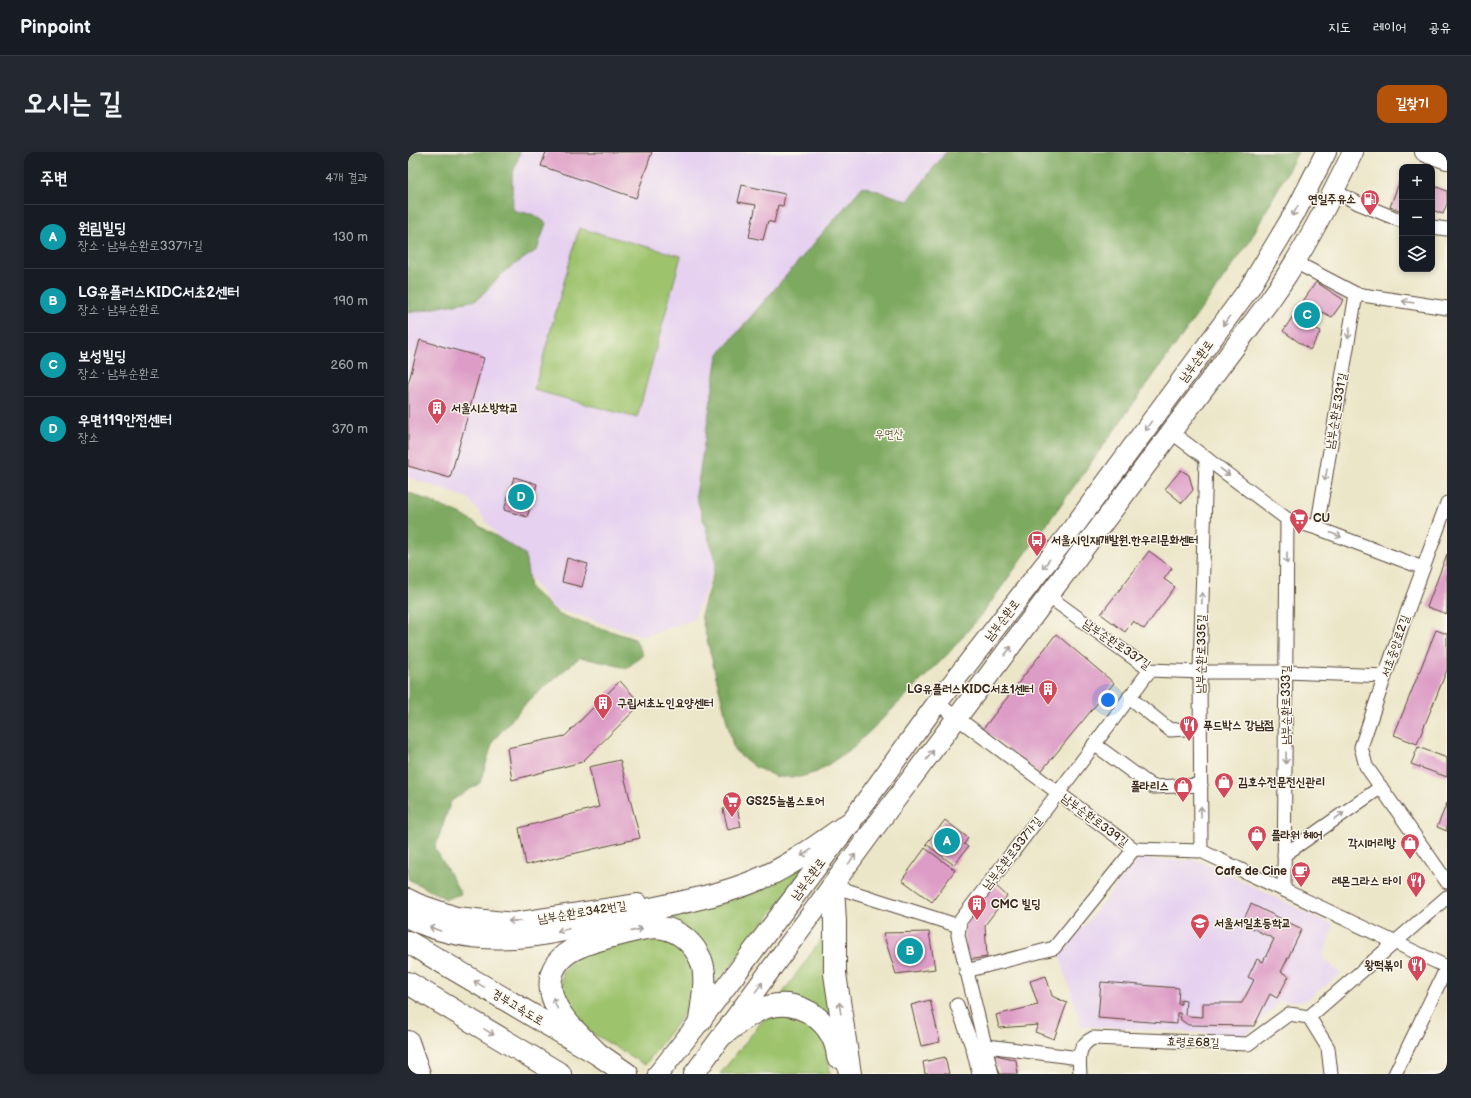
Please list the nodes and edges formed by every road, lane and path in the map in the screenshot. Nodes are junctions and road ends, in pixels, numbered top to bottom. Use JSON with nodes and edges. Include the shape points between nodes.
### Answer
{"nodes":[{"id":1,"x":1326,"y":152,"type":"edge"},
{"id":2,"x":1353,"y":152,"type":"edge"},
{"id":3,"x":1334,"y":190,"type":"junction"},
{"id":4,"x":1399,"y":220,"type":"edge"},
{"id":5,"x":1435,"y":227,"type":"edge"},
{"id":6,"x":1447,"y":229,"type":"edge"},
{"id":7,"x":1295,"y":262,"type":"junction"},
{"id":8,"x":1356,"y":294,"type":"junction"},
{"id":9,"x":1447,"y":308,"type":"edge"},
{"id":10,"x":1171,"y":432,"type":"junction"},
{"id":11,"x":1206,"y":458,"type":"junction"},
{"id":12,"x":1447,"y":503,"type":"edge"},
{"id":13,"x":1287,"y":519,"type":"junction"},
{"id":14,"x":1317,"y":528,"type":"junction"},
{"id":15,"x":1423,"y":568,"type":"junction"},
{"id":16,"x":1048,"y":596,"type":"junction"},
{"id":17,"x":1150,"y":670,"type":"junction"},
{"id":18,"x":1200,"y":672,"type":"junction"},
{"id":19,"x":1286,"y":672,"type":"junction"},
{"id":20,"x":1385,"y":676,"type":"junction"},
{"id":21,"x":1129,"y":697,"type":"junction"},
{"id":22,"x":937,"y":703,"type":"junction"},
{"id":23,"x":957,"y":718,"type":"junction"},
{"id":24,"x":1200,"y":728,"type":"junction"},
{"id":25,"x":1094,"y":744,"type":"junction"},
{"id":26,"x":1201,"y":785,"type":"junction"},
{"id":27,"x":1381,"y":787,"type":"junction"},
{"id":28,"x":1058,"y":793,"type":"junction"},
{"id":29,"x":850,"y":823,"type":"junction"},
{"id":30,"x":1134,"y":849,"type":"junction"},
{"id":31,"x":1201,"y":851,"type":"junction"},
{"id":32,"x":1284,"y":855,"type":"junction"},
{"id":33,"x":758,"y":880,"type":"junction"},
{"id":34,"x":1447,"y":882,"type":"edge"},
{"id":35,"x":833,"y":886,"type":"junction"},
{"id":36,"x":1284,"y":890,"type":"junction"},
{"id":37,"x":1447,"y":897,"type":"edge"},
{"id":38,"x":408,"y":898,"type":"edge"},
{"id":39,"x":408,"y":917,"type":"edge"},
{"id":40,"x":959,"y":926,"type":"junction"},
{"id":41,"x":408,"y":942,"type":"edge"},
{"id":42,"x":1394,"y":943,"type":"junction"},
{"id":43,"x":1447,"y":967,"type":"edge"},
{"id":44,"x":966,"y":970,"type":"junction"},
{"id":45,"x":408,"y":983,"type":"edge"},
{"id":46,"x":1309,"y":1017,"type":"junction"},
{"id":47,"x":700,"y":1021,"type":"junction"},
{"id":48,"x":725,"y":1033,"type":"junction"},
{"id":49,"x":408,"y":1042,"type":"edge"},
{"id":50,"x":984,"y":1045,"type":"junction"},
{"id":51,"x":598,"y":1054,"type":"junction"},
{"id":52,"x":1079,"y":1058,"type":"junction"},
{"id":53,"x":624,"y":1072,"type":"edge"},
{"id":54,"x":419,"y":1074,"type":"edge"},
{"id":55,"x":560,"y":1074,"type":"edge"},
{"id":56,"x":658,"y":1074,"type":"edge"},
{"id":57,"x":694,"y":1074,"type":"edge"},
{"id":58,"x":839,"y":1074,"type":"edge"},
{"id":59,"x":850,"y":1074,"type":"edge"},
{"id":60,"x":979,"y":1074,"type":"edge"},
{"id":61,"x":992,"y":1074,"type":"edge"},
{"id":62,"x":1080,"y":1074,"type":"edge"},
{"id":63,"x":1331,"y":1074,"type":"edge"},
{"id":64,"x":1395,"y":1074,"type":"edge"}],
"edges":[{"from":1,"to":22,"type":"main road","name":"남부순환로","one_way":true,"via":[[1293,215],[1250,287],[1067,536]]},
{"from":2,"to":3,"type":"main road","name":"남부순환로"},
{"from":3,"to":4,"type":"street"},
{"from":3,"to":7,"type":"main road","name":"남부순환로"},
{"from":5,"to":6,"type":"street"},
{"from":7,"to":8,"type":"street"},
{"from":7,"to":10,"type":"main road","name":"남부순환로","via":[[1270,300]]},
{"from":9,"to":8,"type":"street","one_way":true},
{"from":8,"to":14,"type":"street","name":"남부순환로331길","one_way":true},
{"from":10,"to":11,"type":"street"},
{"from":10,"to":16,"type":"main road","name":"남부순환로"},
{"from":11,"to":13,"type":"street","one_way":true},
{"from":18,"to":11,"type":"street","name":"남부순환로335길","one_way":true},
{"from":12,"to":15,"type":"street","name":"서초중앙로2길"},
{"from":13,"to":14,"type":"street"},
{"from":13,"to":19,"type":"street","name":"남부순환로333길","one_way":true},
{"from":14,"to":15,"type":"street","one_way":true},
{"from":15,"to":20,"type":"street","name":"서초중앙로2길"},
{"from":16,"to":17,"type":"street","name":"남부순환로337길"},
{"from":23,"to":16,"type":"main road","name":"남부순환로","one_way":true},
{"from":17,"to":18,"type":"street","name":"남부순환로337길"},
{"from":17,"to":21,"type":"street","name":"남부순환로337가길"},
{"from":18,"to":19,"type":"street","name":"남부순환로337길"},
{"from":18,"to":24,"type":"street","name":"남부순환로335길"},
{"from":19,"to":20,"type":"street","name":"남부순환로337길"},
{"from":19,"to":32,"type":"street","name":"남부순환로333길","one_way":true},
{"from":20,"to":27,"type":"street","name":"서초중앙로2길","via":[[1361,748],[1366,766]]},
{"from":21,"to":24,"type":"street","via":[[1170,730]]},
{"from":21,"to":25,"type":"street","name":"남부순환로337가길"},
{"from":22,"to":23,"type":"street","name":"남부순환로339길"},
{"from":22,"to":29,"type":"main road","name":"남부순환로"},
{"from":23,"to":28,"type":"street","name":"남부순환로339길"},
{"from":35,"to":23,"type":"main road","name":"남부순환로","one_way":true},
{"from":24,"to":26,"type":"street","name":"남부순환로335길"},
{"from":25,"to":26,"type":"street","via":[[1152,787]]},
{"from":25,"to":28,"type":"street","name":"남부순환로337가길"},
{"from":31,"to":26,"type":"street","name":"남부순환로335길","one_way":true},
{"from":32,"to":27,"type":"street","one_way":true},
{"from":27,"to":34,"type":"street","name":"서초중앙로2길"},
{"from":28,"to":30,"type":"street","name":"남부순환로339길"},
{"from":28,"to":40,"type":"street","name":"남부순환로337가길","via":[[960,921]]},
{"from":29,"to":33,"type":"highway","one_way":true,"via":[[793,861]]},
{"from":29,"to":47,"type":"main road","name":"남부순환로"},
{"from":30,"to":31,"type":"street","name":"남부순환로339길"},
{"from":30,"to":44,"type":"street","via":[[1054,948]]},
{"from":31,"to":36,"type":"street","name":"남부순환로339길"},
{"from":32,"to":36,"type":"street","name":"남부순환로333길"},
{"from":33,"to":38,"type":"street","name":"남부순환로342번길","one_way":true,"via":[[636,904],[514,922],[456,916]]},
{"from":33,"to":39,"type":"highway","one_way":true,"via":[[713,894],[549,934],[512,938],[461,935],[436,929]]},
{"from":35,"to":40,"type":"street","name":"남부순환로"},
{"from":48,"to":35,"type":"main road","name":"남부순환로","one_way":true},
{"from":59,"to":35,"type":"highway","one_way":true,"via":[[835,974]]},
{"from":36,"to":42,"type":"street","name":"남부순환로339길"},
{"from":37,"to":42,"type":"street"},
{"from":40,"to":44,"type":"street","via":[[958,935]]},
{"from":51,"to":41,"type":"highway","name":"경부고속도로","one_way":true},
{"from":42,"to":43,"type":"street","name":"남부순환로339길"},
{"from":42,"to":46,"type":"street"},
{"from":43,"to":64,"type":"street","name":"남부순환로339길"},
{"from":44,"to":50,"type":"street"},
{"from":45,"to":55,"type":"highway","one_way":true},
{"from":46,"to":52,"type":"street","name":"효령로68길","via":[[1289,1014],[1248,1044],[1093,1038],[1086,1042]]},
{"from":46,"to":63,"type":"street","via":[[1328,1048]]},
{"from":51,"to":47,"type":"highway","one_way":true,"via":[[562,1016],[551,991],[553,972],[560,961],[569,952],[587,942],[657,927],[671,930],[681,936],[698,954],[703,971]]},
{"from":47,"to":56,"type":"main road","name":"남부순환로"},
{"from":48,"to":57,"type":"main road","name":"남부순환로"},
{"from":48,"to":58,"type":"highway","via":[[766,1007],[799,1007],[818,1019],[831,1034],[837,1051]]},
{"from":49,"to":54,"type":"highway"},
{"from":50,"to":52,"type":"street"},
{"from":50,"to":60,"type":"street","via":[[972,1044],[957,1005]]},
{"from":50,"to":61,"type":"street"},
{"from":51,"to":53,"type":"highway","name":"경부고속도로"},
{"from":52,"to":62,"type":"street"}]}
